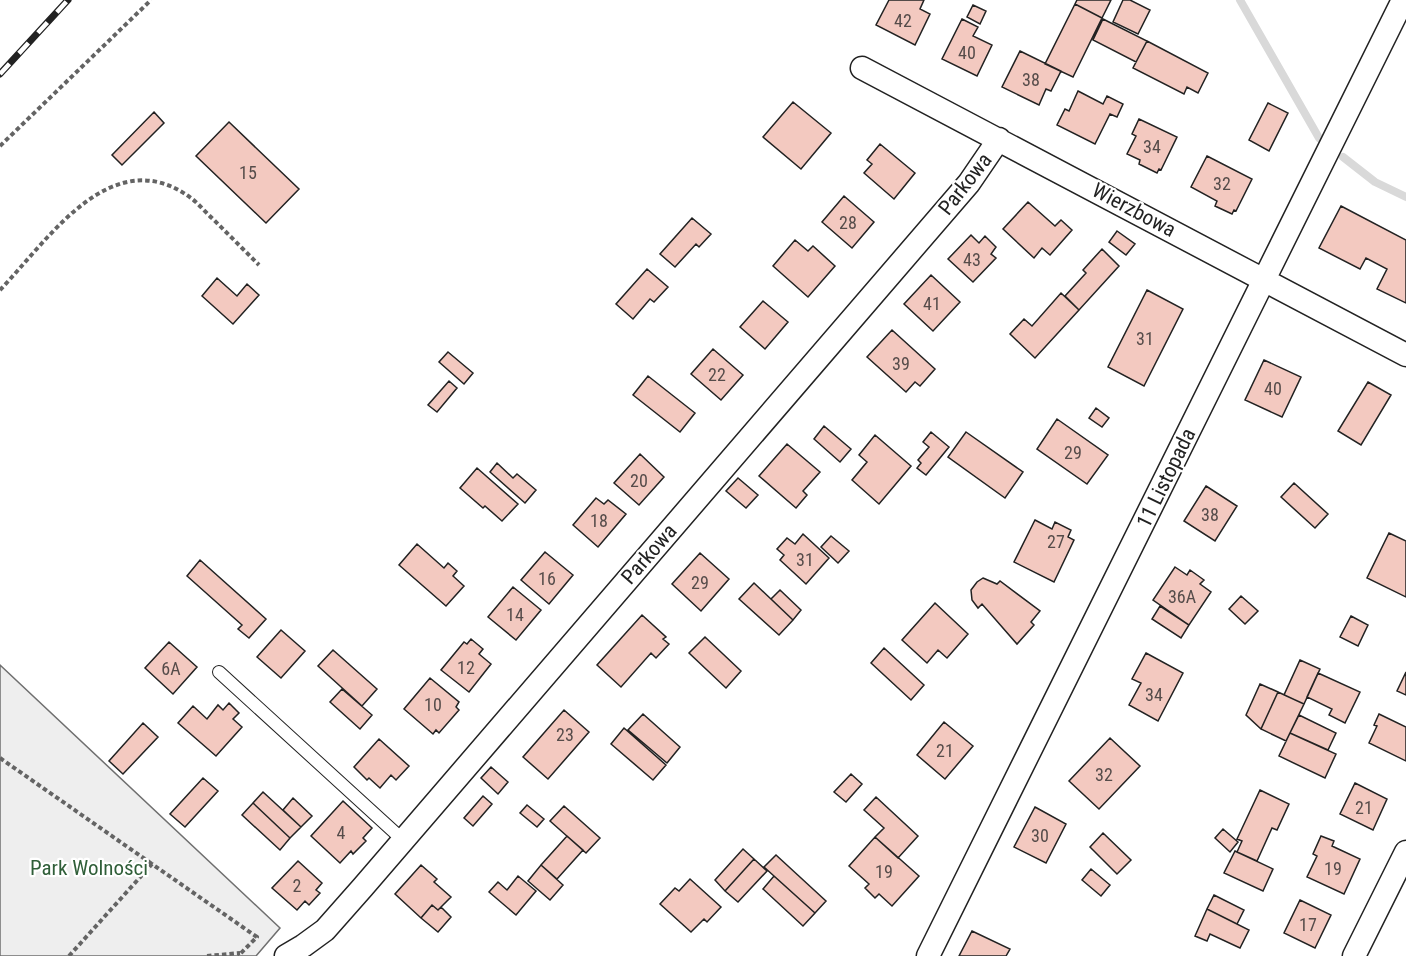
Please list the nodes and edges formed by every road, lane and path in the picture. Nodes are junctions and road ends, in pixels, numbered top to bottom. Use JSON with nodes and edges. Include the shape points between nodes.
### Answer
{"nodes":[{"id":1,"x":151,"y":0,"type":"edge"},
{"id":2,"x":1403,"y":0,"type":"edge"},
{"id":3,"x":862,"y":68,"type":"dead end"},
{"id":4,"x":999,"y":139,"type":"junction"},
{"id":5,"x":0,"y":146,"type":"edge"},
{"id":6,"x":259,"y":265,"type":"dead end"},
{"id":7,"x":1265,"y":279,"type":"junction"},
{"id":8,"x":0,"y":290,"type":"edge"},
{"id":9,"x":1406,"y":355,"type":"edge"},
{"id":10,"x":219,"y":672,"type":"dead end"},
{"id":11,"x":0,"y":758,"type":"edge"},
{"id":12,"x":403,"y":840,"type":"junction"},
{"id":13,"x":1406,"y":852,"type":"edge"},
{"id":14,"x":152,"y":864,"type":"junction"},
{"id":15,"x":239,"y":955,"type":"edge"},
{"id":16,"x":69,"y":956,"type":"edge"},
{"id":17,"x":207,"y":956,"type":"edge"},
{"id":18,"x":286,"y":956,"type":"edge"},
{"id":19,"x":928,"y":956,"type":"edge"},
{"id":20,"x":1354,"y":956,"type":"edge"}],
"edges":[{"from":1,"to":5,"type":"path"},
{"from":2,"to":7,"type":"street","name":"11 Listopada"},
{"from":3,"to":4,"type":"street","name":"Wierzbowa"},
{"from":4,"to":7,"type":"street","name":"Wierzbowa"},
{"from":4,"to":12,"type":"street","name":"Parkowa","via":[[969,183]]},
{"from":6,"to":8,"type":"path","via":[[192,198],[155,180],[134,180],[108,187],[73,212]]},
{"from":7,"to":9,"type":"street","name":"Wierzbowa"},
{"from":7,"to":19,"type":"street","name":"11 Listopada"},
{"from":10,"to":12,"type":"lane"},
{"from":11,"to":14,"type":"path"},
{"from":12,"to":18,"type":"street","name":"Parkowa","via":[[325,930]]},
{"from":13,"to":20,"type":"street"},
{"from":14,"to":15,"type":"path","via":[[257,936]]},
{"from":14,"to":16,"type":"path"},
{"from":15,"to":17,"type":"path"}]}
